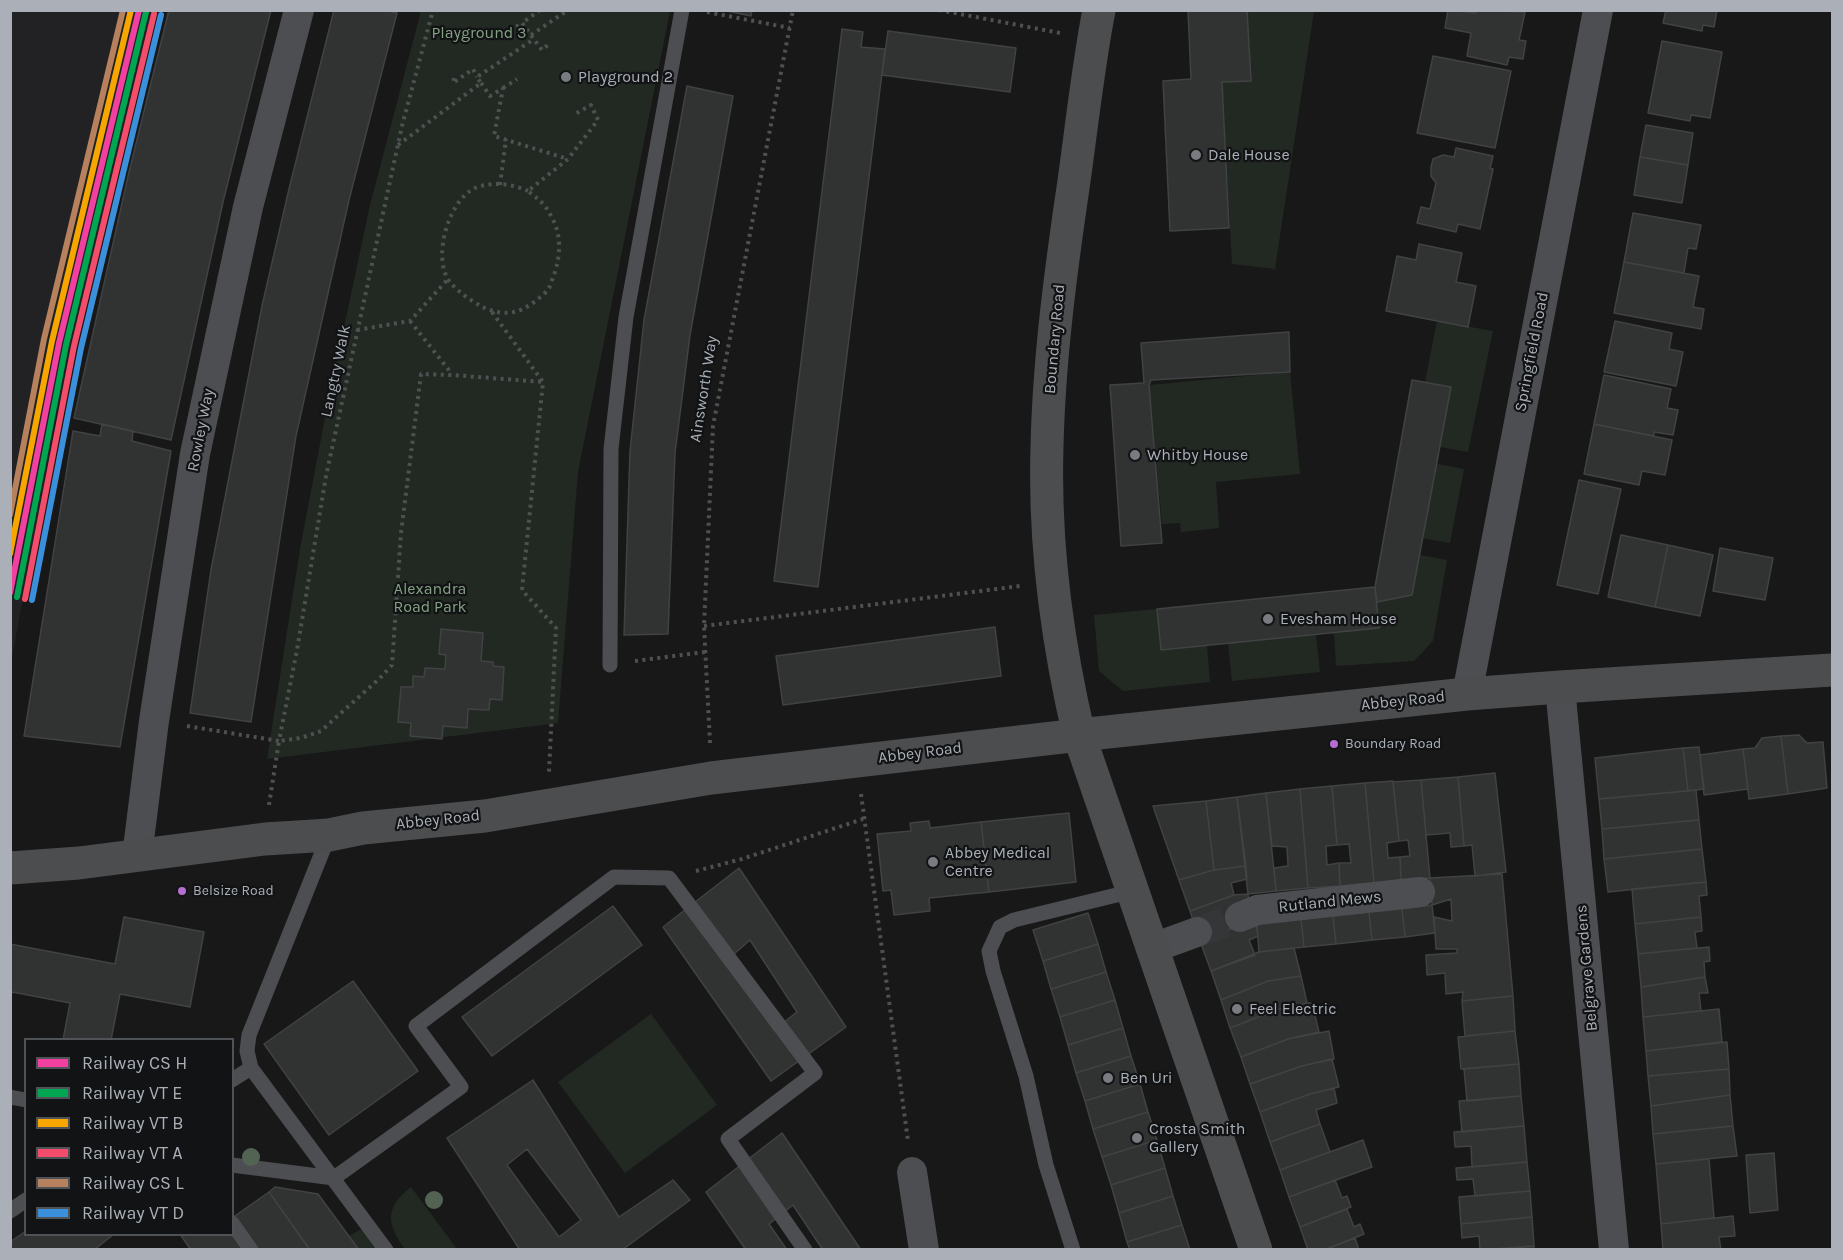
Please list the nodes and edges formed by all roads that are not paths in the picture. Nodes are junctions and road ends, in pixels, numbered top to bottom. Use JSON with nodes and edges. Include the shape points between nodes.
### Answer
{"nodes":[{"id":1,"x":299,"y":10,"type":"edge"},
{"id":2,"x":682,"y":10,"type":"edge"},
{"id":3,"x":1598,"y":10,"type":"edge"},
{"id":4,"x":1096,"y":25,"type":"edge"},
{"id":5,"x":610,"y":665,"type":"road end"},
{"id":6,"x":1833,"y":670,"type":"edge"},
{"id":7,"x":1560,"y":687,"type":"junction"},
{"id":8,"x":1467,"y":694,"type":"junction"},
{"id":9,"x":1079,"y":735,"type":"junction"},
{"id":10,"x":328,"y":835,"type":"junction"},
{"id":11,"x":137,"y":855,"type":"junction"},
{"id":12,"x":10,"y":868,"type":"edge"},
{"id":13,"x":1133,"y":891,"type":"junction"},
{"id":14,"x":1420,"y":892,"type":"dead end"},
{"id":15,"x":1240,"y":917,"type":"tunnel mouth"},
{"id":16,"x":1197,"y":932,"type":"tunnel mouth"},
{"id":17,"x":1153,"y":948,"type":"junction"},
{"id":18,"x":251,"y":1068,"type":"junction"},
{"id":19,"x":234,"y":1079,"type":"edge"},
{"id":20,"x":234,"y":1165,"type":"edge"},
{"id":21,"x":912,"y":1172,"type":"road end"},
{"id":22,"x":334,"y":1178,"type":"junction"},
{"id":23,"x":24,"y":1201,"type":"edge"},
{"id":24,"x":10,"y":1211,"type":"edge"},
{"id":25,"x":234,"y":1226,"type":"edge"},
{"id":26,"x":251,"y":1250,"type":"edge"},
{"id":27,"x":386,"y":1250,"type":"edge"},
{"id":28,"x":805,"y":1250,"type":"edge"},
{"id":29,"x":924,"y":1250,"type":"edge"},
{"id":30,"x":1073,"y":1250,"type":"edge"},
{"id":31,"x":1256,"y":1250,"type":"edge"},
{"id":32,"x":1614,"y":1250,"type":"edge"}],
"edges":[{"from":1,"to":11,"type":"street","name":"Rowley Way","via":[[248,207],[195,454]]},
{"from":2,"to":5,"type":"lane","via":[[626,317],[611,449]]},
{"from":3,"to":8,"type":"street","name":"Springfield Road"},
{"from":4,"to":9,"type":"main road","name":"Boundary Road","via":[[1062,267],[1049,397],[1047,478],[1063,662]]},
{"from":6,"to":7,"type":"main road","name":"Abbey Road"},
{"from":7,"to":8,"type":"main road","name":"Abbey Road"},
{"from":7,"to":32,"type":"street","name":"Belgrave Gardens"},
{"from":8,"to":9,"type":"main road","name":"Abbey Road"},
{"from":9,"to":10,"type":"main road","name":"Abbey Road","via":[[711,778],[485,816]]},
{"from":9,"to":13,"type":"main road","name":"Boundary Road"},
{"from":10,"to":11,"type":"main road","name":"Abbey Road"},
{"from":10,"to":18,"type":"lane","via":[[249,1035],[247,1052]]},
{"from":11,"to":12,"type":"main road","name":"Abbey Road"},
{"from":13,"to":17,"type":"main road","name":"Boundary Road"},
{"from":13,"to":30,"type":"lane","via":[[1014,920],[1000,927],[989,951],[1026,1076],[1046,1165]]},
{"from":14,"to":15,"type":"street","name":"Rutland Mews","via":[[1257,910]]},
{"from":16,"to":17,"type":"street"},
{"from":17,"to":31,"type":"main road","name":"Boundary Road"},
{"from":18,"to":19,"type":"lane"},
{"from":18,"to":22,"type":"lane"},
{"from":20,"to":22,"type":"lane"},
{"from":21,"to":29,"type":"street"},
{"from":22,"to":27,"type":"lane"},
{"from":22,"to":28,"type":"lane","via":[[461,1087],[416,1026],[614,877],[669,878],[816,1073],[728,1139]]},
{"from":23,"to":24,"type":"lane"},
{"from":25,"to":26,"type":"lane"}]}
